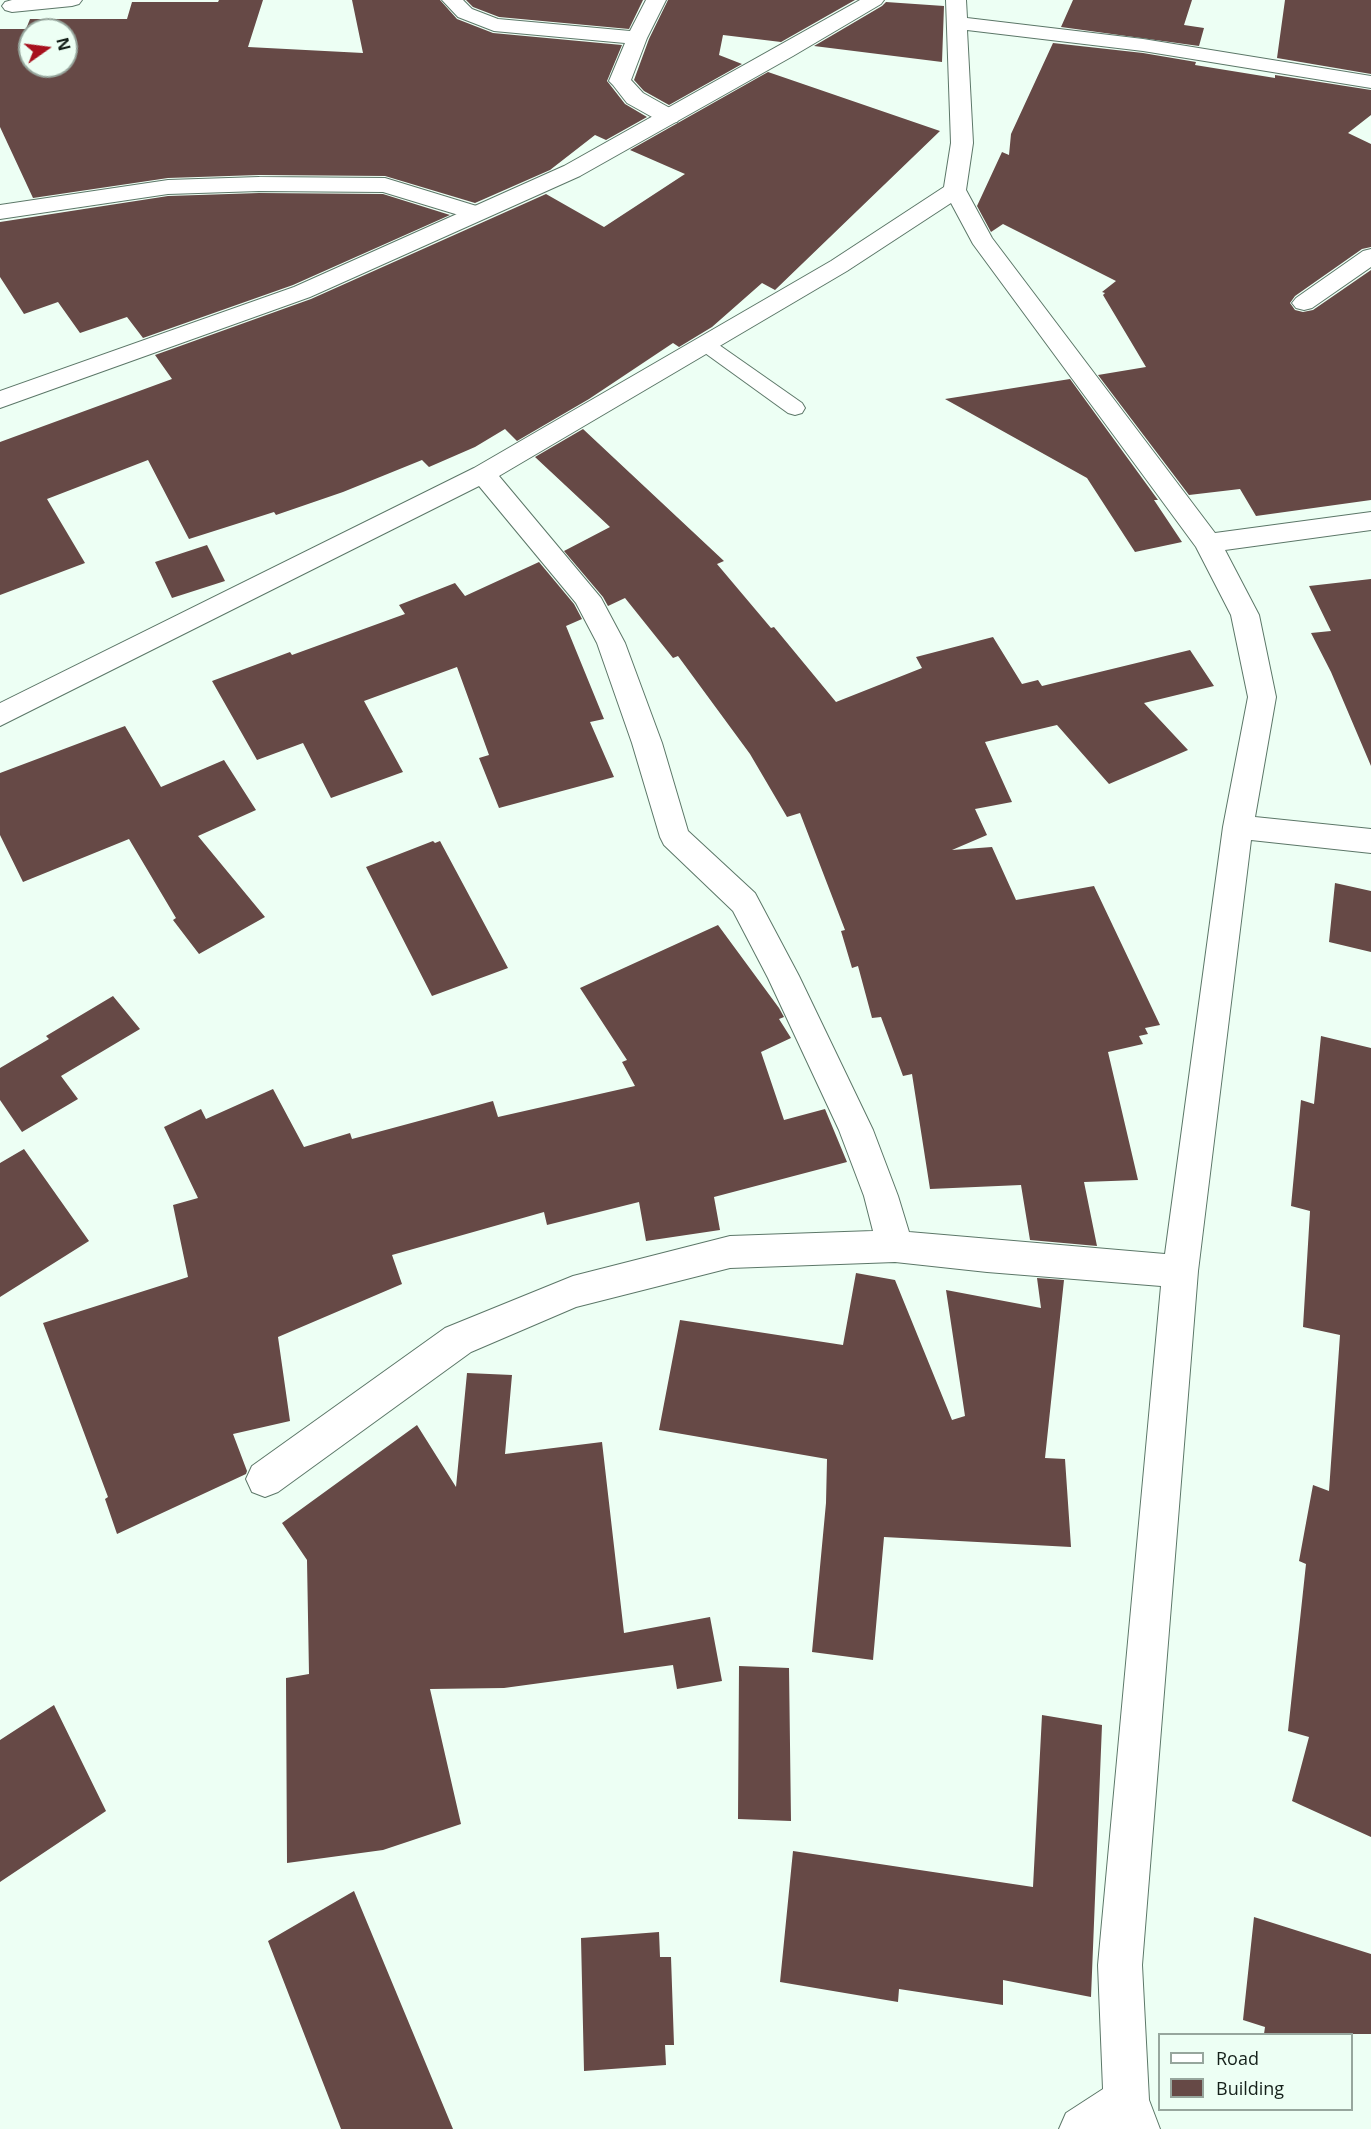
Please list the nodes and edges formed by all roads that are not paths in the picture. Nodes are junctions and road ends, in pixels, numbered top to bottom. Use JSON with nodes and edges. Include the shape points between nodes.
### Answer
{"nodes":[{"id":1,"x":17,"y":0,"type":"edge"},
{"id":2,"x":72,"y":0,"type":"edge"},
{"id":3,"x":452,"y":0,"type":"edge"},
{"id":4,"x":656,"y":0,"type":"edge"},
{"id":5,"x":873,"y":0,"type":"edge"},
{"id":6,"x":956,"y":12,"type":"edge"},
{"id":7,"x":637,"y":38,"type":"junction"},
{"id":8,"x":1371,"y":81,"type":"edge"},
{"id":9,"x":669,"y":117,"type":"junction"},
{"id":10,"x":955,"y":190,"type":"junction"},
{"id":11,"x":0,"y":212,"type":"edge"},
{"id":12,"x":476,"y":213,"type":"junction"},
{"id":13,"x":1371,"y":256,"type":"edge"},
{"id":14,"x":1304,"y":303,"type":"dead end"},
{"id":15,"x":705,"y":344,"type":"junction"},
{"id":16,"x":0,"y":400,"type":"edge"},
{"id":17,"x":795,"y":408,"type":"dead end"},
{"id":18,"x":483,"y":474,"type":"junction"},
{"id":19,"x":1371,"y":520,"type":"edge"},
{"id":20,"x":1208,"y":543,"type":"junction"},
{"id":21,"x":0,"y":715,"type":"edge"},
{"id":22,"x":1238,"y":827,"type":"junction"},
{"id":23,"x":1371,"y":841,"type":"edge"},
{"id":24,"x":896,"y":1246,"type":"junction"},
{"id":25,"x":1180,"y":1270,"type":"junction"},
{"id":26,"x":265,"y":1479,"type":"dead end"},
{"id":27,"x":1131,"y":2115,"type":"edge"},
{"id":28,"x":1082,"y":2129,"type":"edge"}],
"edges":[{"from":1,"to":2,"type":"street","via":[[12,6]]},
{"from":3,"to":7,"type":"street","via":[[465,13],[494,25]]},
{"from":4,"to":7,"type":"street"},
{"from":5,"to":9,"type":"street"},
{"from":6,"to":8,"type":"street"},
{"from":6,"to":10,"type":"street","via":[[962,143]]},
{"from":7,"to":9,"type":"street","via":[[620,81],[635,98]]},
{"from":9,"to":12,"type":"street","via":[[572,171]]},
{"from":10,"to":15,"type":"street","via":[[839,266]]},
{"from":10,"to":20,"type":"street","via":[[981,239]]},
{"from":11,"to":12,"type":"street","via":[[168,187],[259,184],[385,185]]},
{"from":12,"to":16,"type":"street","via":[[302,292]]},
{"from":13,"to":14,"type":"street"},
{"from":15,"to":17,"type":"lane"},
{"from":15,"to":18,"type":"street"},
{"from":18,"to":21,"type":"street"},
{"from":18,"to":24,"type":"street","via":[[587,598],[611,643],[675,837],[744,902],[856,1130]]},
{"from":19,"to":20,"type":"street"},
{"from":20,"to":22,"type":"street","via":[[1245,615],[1262,697]]},
{"from":22,"to":23,"type":"street"},
{"from":22,"to":25,"type":"street"},
{"from":24,"to":25,"type":"street"},
{"from":24,"to":26,"type":"street","via":[[729,1252],[573,1292],[458,1340]]},
{"from":25,"to":27,"type":"street","via":[[1120,1965]]},
{"from":27,"to":28,"type":"street"}]}
